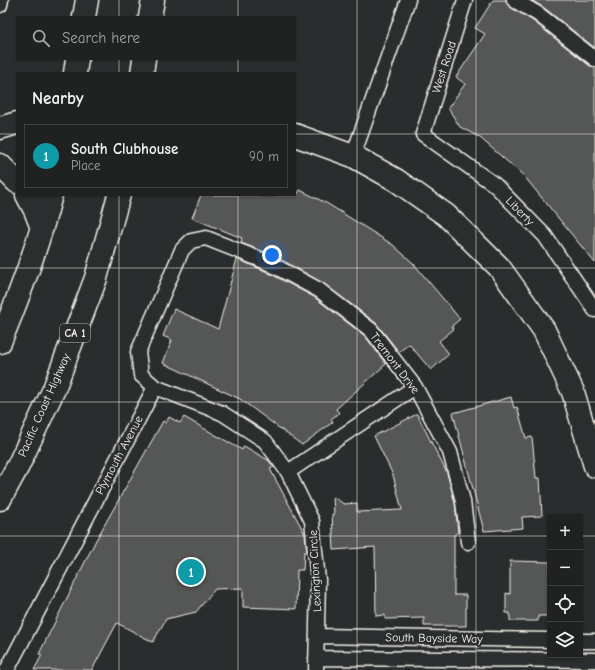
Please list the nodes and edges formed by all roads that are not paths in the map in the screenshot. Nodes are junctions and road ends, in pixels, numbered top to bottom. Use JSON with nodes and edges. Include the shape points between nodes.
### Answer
{"nodes":[{"id":1,"x":1,"y":0,"type":"edge"},
{"id":2,"x":87,"y":0,"type":"edge"},
{"id":3,"x":153,"y":0,"type":"edge"},
{"id":4,"x":408,"y":0,"type":"edge"},
{"id":5,"x":465,"y":0,"type":"edge"},
{"id":6,"x":514,"y":0,"type":"edge"},
{"id":7,"x":0,"y":5,"type":"edge"},
{"id":8,"x":84,"y":16,"type":"edge"},
{"id":9,"x":150,"y":16,"type":"edge"},
{"id":10,"x":595,"y":59,"type":"edge"},
{"id":11,"x":77,"y":60,"type":"edge"},
{"id":12,"x":144,"y":60,"type":"edge"},
{"id":13,"x":75,"y":72,"type":"edge"},
{"id":14,"x":142,"y":72,"type":"edge"},
{"id":15,"x":16,"y":123,"type":"edge"},
{"id":16,"x":0,"y":128,"type":"edge"},
{"id":17,"x":423,"y":134,"type":"joint"},
{"id":18,"x":296,"y":135,"type":"edge"},
{"id":19,"x":353,"y":156,"type":"junction"},
{"id":20,"x":0,"y":165,"type":"edge"},
{"id":21,"x":16,"y":181,"type":"edge"},
{"id":22,"x":27,"y":196,"type":"edge"},
{"id":23,"x":50,"y":196,"type":"edge"},
{"id":24,"x":119,"y":196,"type":"edge"},
{"id":25,"x":42,"y":228,"type":"junction"},
{"id":26,"x":595,"y":310,"type":"edge"},
{"id":27,"x":4,"y":318,"type":"edge"},
{"id":28,"x":0,"y":342,"type":"edge"},
{"id":29,"x":155,"y":387,"type":"junction"},
{"id":30,"x":415,"y":387,"type":"junction"},
{"id":31,"x":595,"y":466,"type":"edge"},
{"id":32,"x":288,"y":472,"type":"junction"},
{"id":33,"x":0,"y":499,"type":"edge"},
{"id":34,"x":468,"y":542,"type":"dead end"},
{"id":35,"x":317,"y":636,"type":"junction"},
{"id":36,"x":468,"y":639,"type":"junction"},
{"id":37,"x":547,"y":640,"type":"edge"},
{"id":38,"x":583,"y":641,"type":"edge"},
{"id":39,"x":595,"y":641,"type":"edge"},
{"id":40,"x":595,"y":660,"type":"edge"},
{"id":41,"x":316,"y":664,"type":"edge"},
{"id":42,"x":468,"y":665,"type":"edge"},
{"id":43,"x":7,"y":670,"type":"edge"}],
"edges":[{"from":1,"to":7,"type":"lane"},
{"from":2,"to":8,"type":"main road"},
{"from":3,"to":9,"type":"main road"},
{"from":4,"to":19,"type":"lane"},
{"from":5,"to":17,"type":"lane","name":"West Road"},
{"from":6,"to":10,"type":"lane","via":[[538,14]]},
{"from":11,"to":13,"type":"main road"},
{"from":12,"to":14,"type":"main road"},
{"from":15,"to":16,"type":"main road"},
{"from":17,"to":26,"type":"lane","name":"Liberty","via":[[495,185],[545,236]]},
{"from":18,"to":19,"type":"main road"},
{"from":19,"to":31,"type":"main road","via":[[396,180],[446,215],[499,267],[544,330],[573,392]]},
{"from":20,"to":21,"type":"main road"},
{"from":22,"to":25,"type":"main road"},
{"from":23,"to":25,"type":"main road"},
{"from":24,"to":33,"type":"main road","name":"Pacific Coast Highway","number":"CA 1","via":[[96,278],[54,390]]},
{"from":25,"to":27,"type":"main road","via":[[19,295]]},
{"from":27,"to":28,"type":"main road"},
{"from":29,"to":30,"type":"lane","name":"Tremont Drive","via":[[141,374],[138,352],[182,250],[191,241],[206,238],[269,263],[319,290],[371,330]]},
{"from":29,"to":32,"type":"lane","name":"Lexington Circle","via":[[222,413],[265,441]]},
{"from":29,"to":43,"type":"lane","name":"Plymouth Avenue"},
{"from":30,"to":32,"type":"lane"},
{"from":30,"to":34,"type":"lane","name":"Tremont Drive","via":[[450,452],[463,501]]},
{"from":32,"to":35,"type":"lane","name":"Lexington Circle","via":[[312,521],[318,580]]},
{"from":35,"to":36,"type":"lane","name":"South Bayside Way"},
{"from":35,"to":41,"type":"lane","name":"Lexington Circle"},
{"from":36,"to":37,"type":"lane","name":"South Bayside Way"},
{"from":36,"to":42,"type":"lane"},
{"from":38,"to":39,"type":"lane"},
{"from":40,"to":42,"type":"lane","name":"South Bayside Way"},
{"from":41,"to":42,"type":"lane","name":"South Bayside Way"}]}
